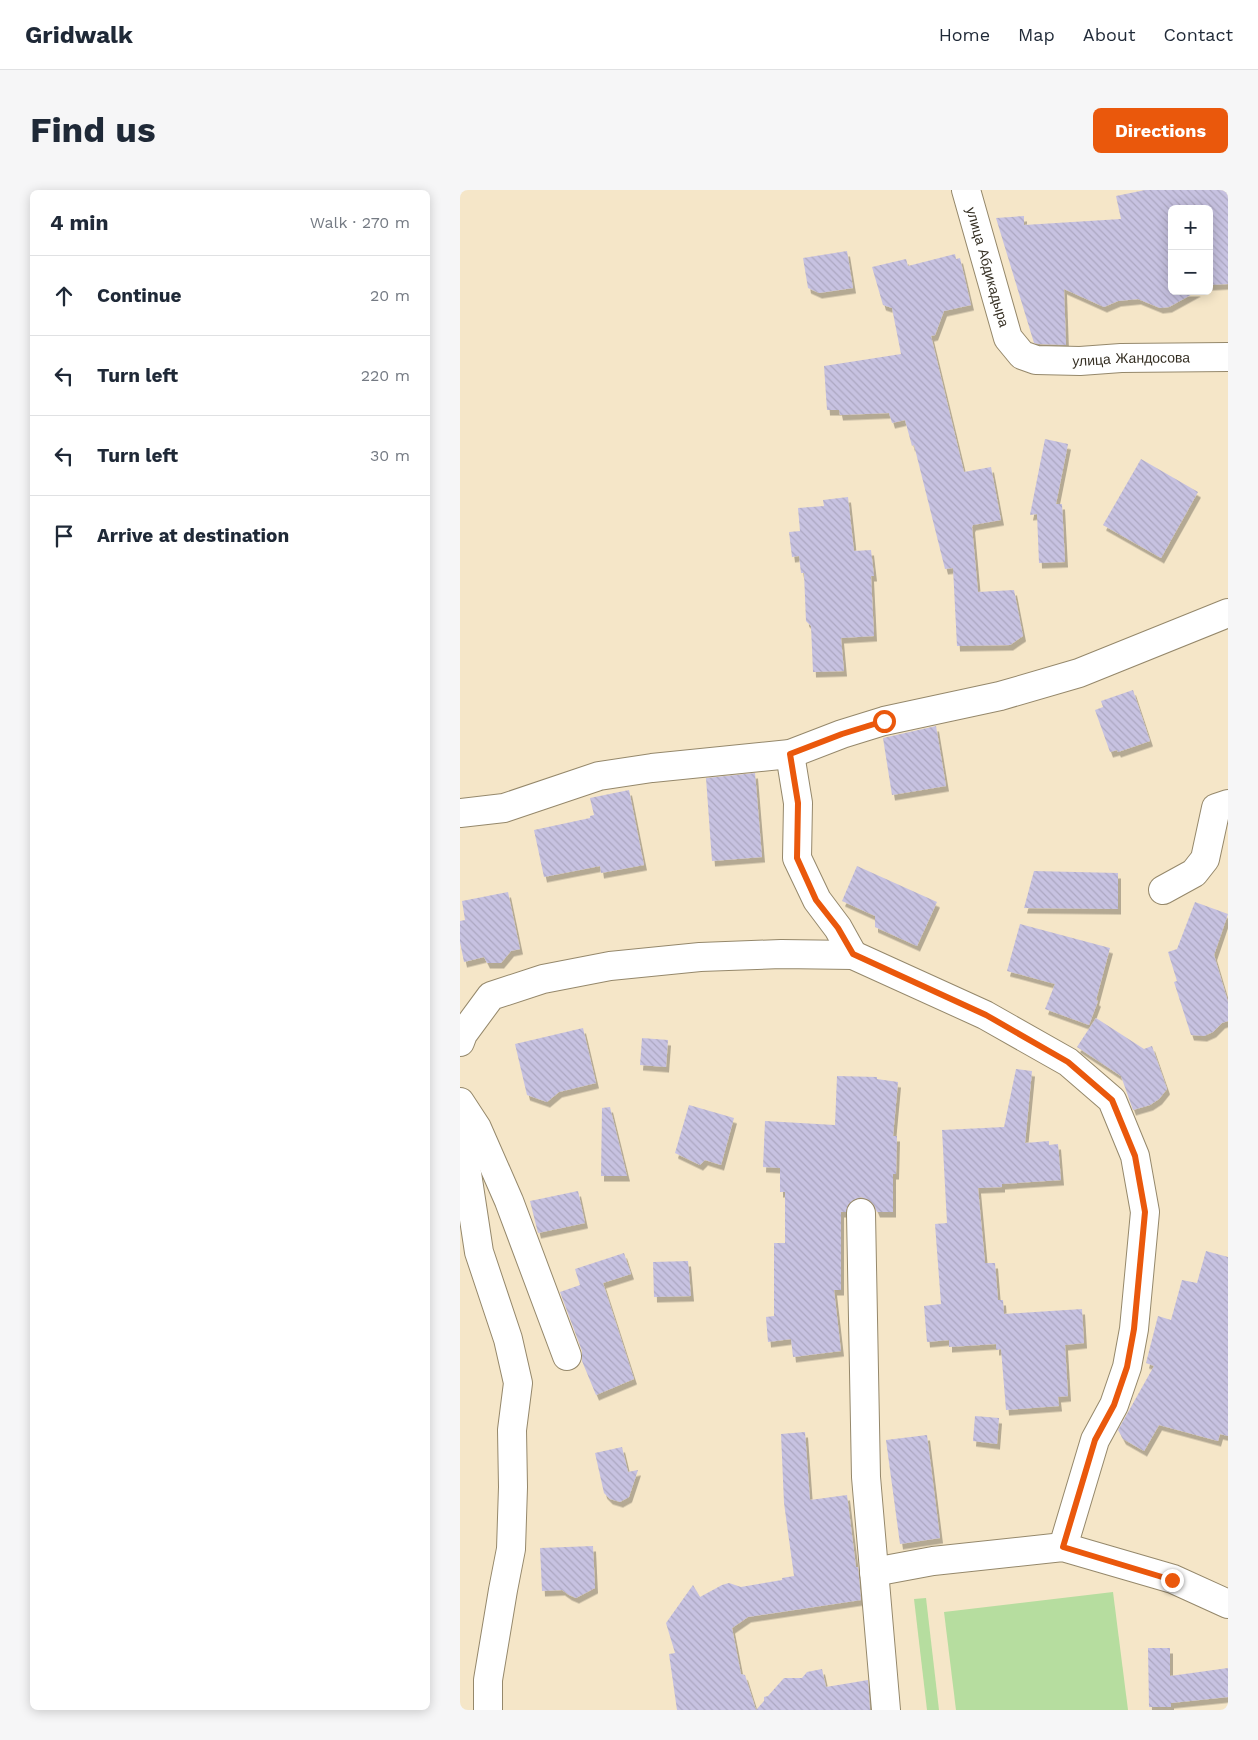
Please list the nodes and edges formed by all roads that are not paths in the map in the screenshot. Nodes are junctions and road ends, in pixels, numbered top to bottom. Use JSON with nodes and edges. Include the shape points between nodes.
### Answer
{"nodes":[{"id":1,"x":966,"y":190,"type":"edge"},
{"id":2,"x":1228,"y":357,"type":"edge"},
{"id":3,"x":1036,"y":360,"type":"joint"},
{"id":4,"x":1228,"y":612,"type":"edge"},
{"id":5,"x":790,"y":754,"type":"junction"},
{"id":6,"x":1228,"y":804,"type":"edge"},
{"id":7,"x":460,"y":813,"type":"edge"},
{"id":8,"x":1163,"y":890,"type":"dead end"},
{"id":9,"x":853,"y":954,"type":"junction"},
{"id":10,"x":460,"y":1042,"type":"edge"},
{"id":11,"x":460,"y":1102,"type":"edge"},
{"id":12,"x":460,"y":1127,"type":"edge"},
{"id":13,"x":861,"y":1213,"type":"dead end"},
{"id":14,"x":567,"y":1356,"type":"dead end"},
{"id":15,"x":1063,"y":1547,"type":"junction"},
{"id":16,"x":874,"y":1572,"type":"junction"},
{"id":17,"x":1228,"y":1604,"type":"edge"},
{"id":18,"x":488,"y":1710,"type":"edge"},
{"id":19,"x":886,"y":1710,"type":"edge"}],
"edges":[{"from":1,"to":3,"type":"street","name":"улица Абдикадыра","via":[[1008,338],[1022,355]]},
{"from":2,"to":3,"type":"street","name":"улица Жандосова"},
{"from":4,"to":5,"type":"street","via":[[1079,672],[1000,696],[884,721]]},
{"from":5,"to":7,"type":"street","via":[[599,776],[504,808]]},
{"from":5,"to":9,"type":"street","via":[[798,803],[797,858],[816,900]]},
{"from":6,"to":8,"type":"street","via":[[1216,808],[1205,859],[1194,873]]},
{"from":9,"to":10,"type":"street","via":[[700,957],[610,966],[543,979],[491,996]]},
{"from":9,"to":15,"type":"street","via":[[986,1015],[1068,1062],[1112,1100],[1135,1156],[1145,1212],[1134,1329],[1127,1367],[1114,1405],[1095,1440]]},
{"from":11,"to":14,"type":"street","via":[[478,1128],[509,1201]]},
{"from":12,"to":18,"type":"street","via":[[479,1252],[508,1339],[518,1383],[512,1430],[512,1549],[488,1680]]},
{"from":13,"to":16,"type":"street","via":[[866,1477]]},
{"from":15,"to":16,"type":"street","via":[[933,1561]]},
{"from":15,"to":17,"type":"street","via":[[1172,1580]]},
{"from":16,"to":19,"type":"street"}]}
